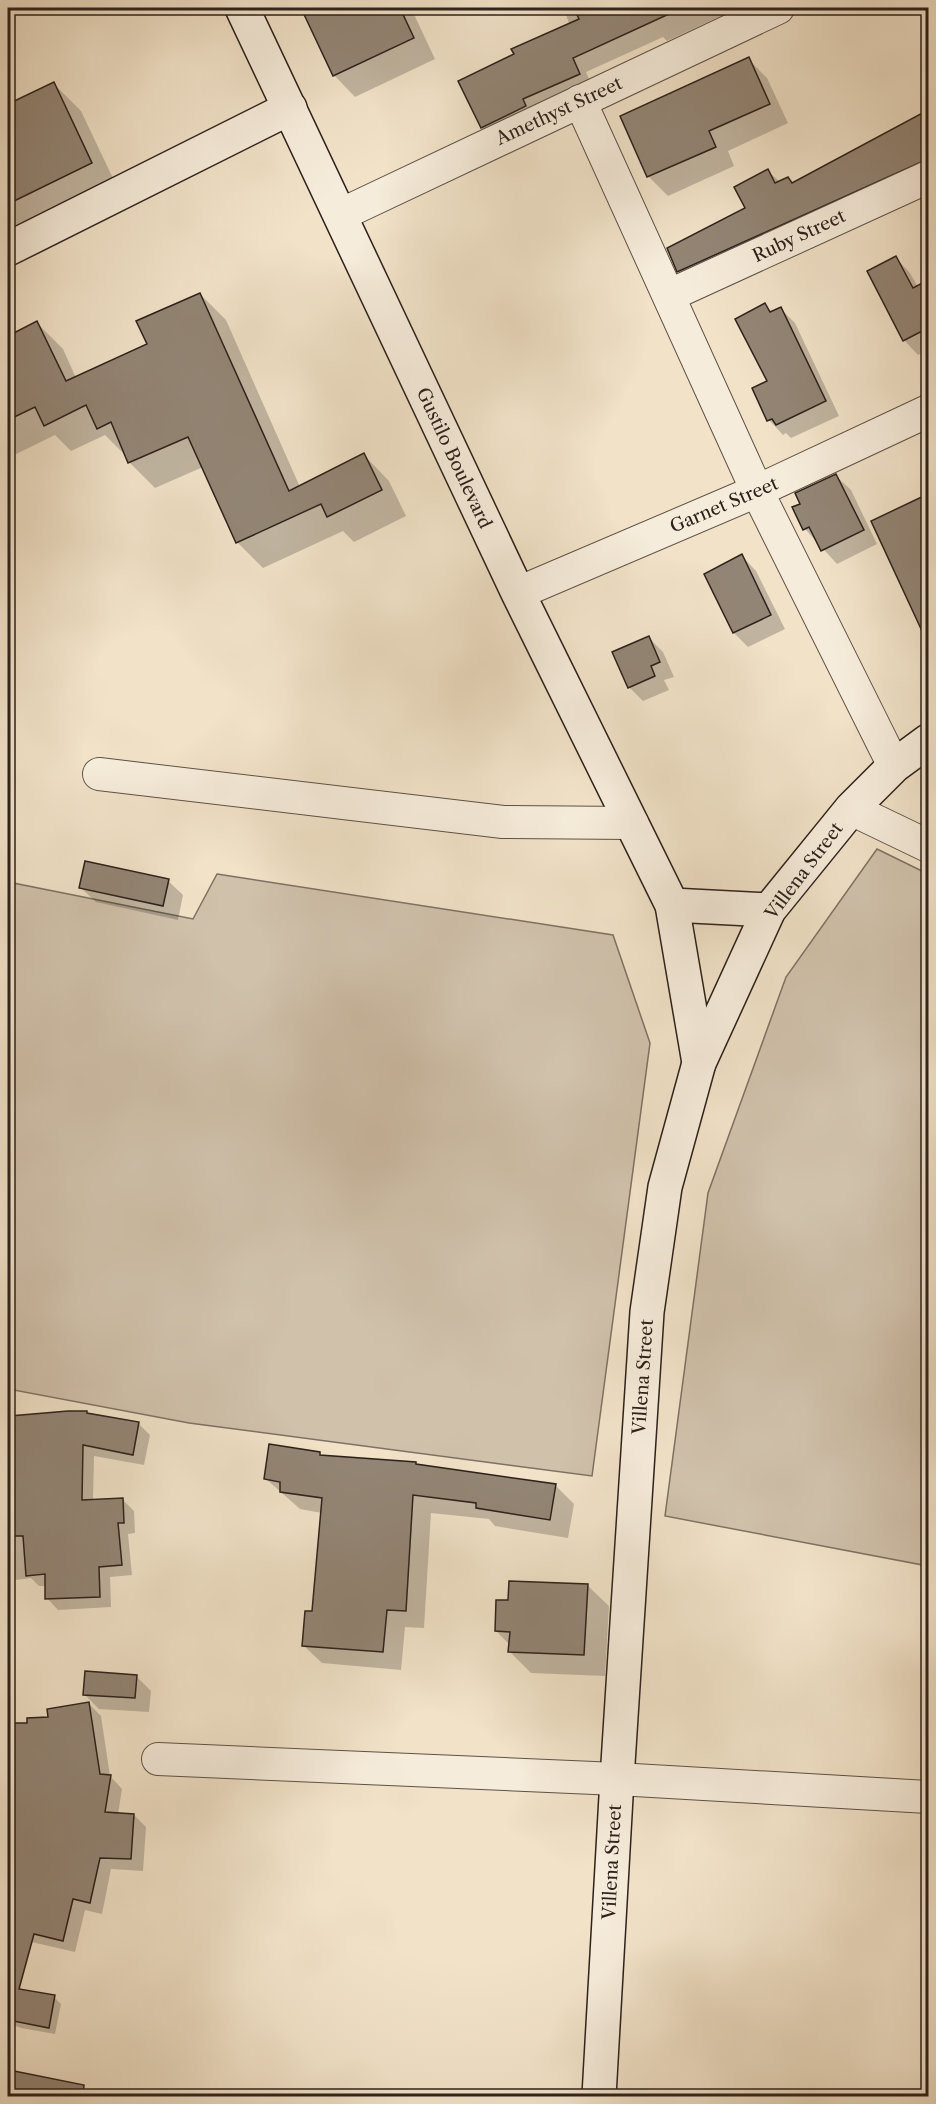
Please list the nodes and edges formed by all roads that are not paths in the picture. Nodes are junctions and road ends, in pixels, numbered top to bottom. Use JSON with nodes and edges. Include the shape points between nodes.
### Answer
{"nodes":[{"id":1,"x":242,"y":8,"type":"edge"},
{"id":2,"x":778,"y":8,"type":"edge"},
{"id":3,"x":580,"y":101,"type":"junction"},
{"id":4,"x":290,"y":108,"type":"junction"},
{"id":5,"x":928,"y":177,"type":"edge"},
{"id":6,"x":340,"y":215,"type":"junction"},
{"id":7,"x":8,"y":249,"type":"edge"},
{"id":8,"x":670,"y":295,"type":"junction"},
{"id":9,"x":928,"y":411,"type":"edge"},
{"id":10,"x":757,"y":491,"type":"junction"},
{"id":11,"x":518,"y":593,"type":"junction"},
{"id":12,"x":928,"y":741,"type":"edge"},
{"id":13,"x":894,"y":766,"type":"junction"},
{"id":14,"x":99,"y":774,"type":"dead end"},
{"id":15,"x":851,"y":809,"type":"junction"},
{"id":16,"x":632,"y":823,"type":"junction"},
{"id":17,"x":928,"y":846,"type":"edge"},
{"id":18,"x":672,"y":905,"type":"junction"},
{"id":19,"x":769,"y":910,"type":"junction"},
{"id":20,"x":699,"y":1063,"type":"junction"},
{"id":21,"x":158,"y":1759,"type":"dead end"},
{"id":22,"x":617,"y":1779,"type":"junction"},
{"id":23,"x":928,"y":1797,"type":"edge"},
{"id":24,"x":599,"y":2097,"type":"edge"}],
"edges":[{"from":1,"to":4,"type":"street","name":"Gustilo Boulevard"},
{"from":2,"to":3,"type":"street","name":"Amethyst Street"},
{"from":3,"to":6,"type":"street","name":"Amethyst Street"},
{"from":3,"to":8,"type":"street"},
{"from":4,"to":6,"type":"street","name":"Gustilo Boulevard"},
{"from":4,"to":7,"type":"street"},
{"from":5,"to":8,"type":"street","name":"Ruby Street"},
{"from":6,"to":11,"type":"street","name":"Gustilo Boulevard"},
{"from":8,"to":10,"type":"street"},
{"from":9,"to":10,"type":"street","name":"Garnet Street"},
{"from":10,"to":11,"type":"street","name":"Garnet Street"},
{"from":10,"to":13,"type":"street"},
{"from":11,"to":16,"type":"street","name":"Gustilo Boulevard"},
{"from":12,"to":13,"type":"street","name":"Villena Street"},
{"from":13,"to":15,"type":"street","name":"Villena Street"},
{"from":14,"to":16,"type":"street","via":[[503,822]]},
{"from":15,"to":17,"type":"street"},
{"from":15,"to":19,"type":"street","name":"Villena Street"},
{"from":16,"to":18,"type":"street","name":"Gustilo Boulevard"},
{"from":18,"to":19,"type":"street"},
{"from":18,"to":20,"type":"street","name":"Gustilo Boulevard"},
{"from":19,"to":20,"type":"street","name":"Villena Street"},
{"from":20,"to":22,"type":"street","name":"Villena Street","via":[[665,1187],[647,1312]]},
{"from":21,"to":22,"type":"street"},
{"from":22,"to":23,"type":"street"},
{"from":22,"to":24,"type":"street","name":"Villena Street"}]}
